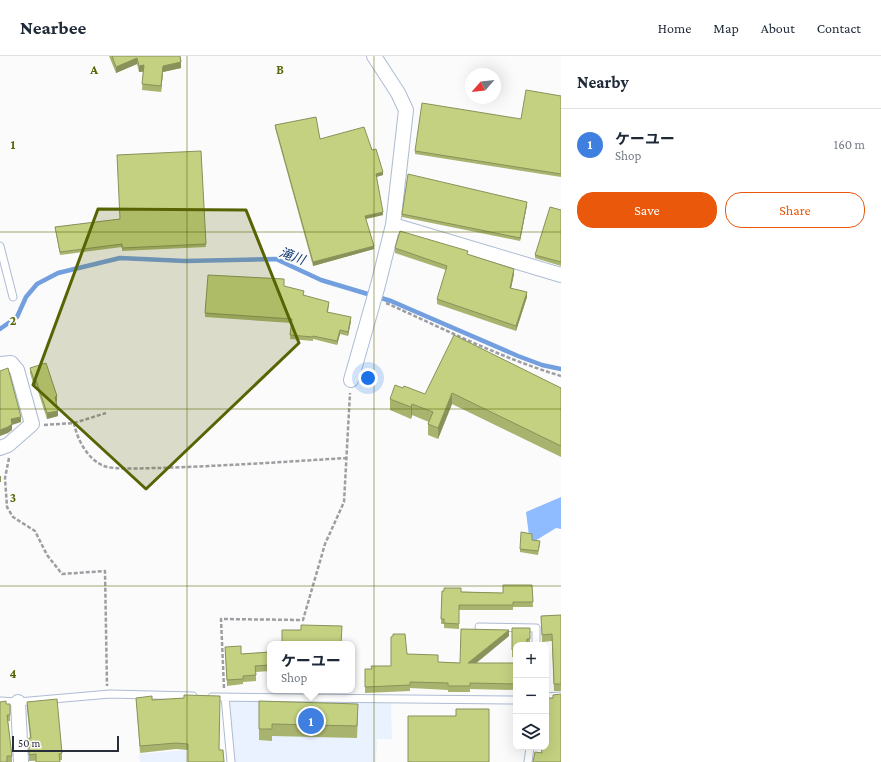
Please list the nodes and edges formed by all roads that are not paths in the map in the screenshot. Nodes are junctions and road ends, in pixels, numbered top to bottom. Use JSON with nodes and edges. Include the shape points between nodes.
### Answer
{"nodes":[{"id":1,"x":374,"y":56,"type":"edge"},
{"id":2,"x":393,"y":225,"type":"junction"},
{"id":3,"x":0,"y":246,"type":"edge"},
{"id":4,"x":561,"y":275,"type":"edge"},
{"id":5,"x":12,"y":296,"type":"dead end"},
{"id":6,"x":0,"y":364,"type":"edge"},
{"id":7,"x":351,"y":380,"type":"road end"},
{"id":8,"x":0,"y":448,"type":"edge"},
{"id":9,"x":479,"y":627,"type":"dead end"},
{"id":10,"x":536,"y":642,"type":"edge"},
{"id":11,"x":561,"y":696,"type":"edge"},
{"id":12,"x":225,"y":697,"type":"junction"},
{"id":13,"x":549,"y":697,"type":"edge"},
{"id":14,"x":513,"y":700,"type":"edge"},
{"id":15,"x":0,"y":701,"type":"edge"},
{"id":16,"x":18,"y":702,"type":"junction"},
{"id":17,"x":530,"y":750,"type":"edge"},
{"id":18,"x":21,"y":762,"type":"edge"},
{"id":19,"x":231,"y":762,"type":"edge"},
{"id":20,"x":528,"y":762,"type":"edge"}],
"edges":[{"from":1,"to":2,"type":"street","via":[[406,110]]},
{"from":2,"to":4,"type":"street"},
{"from":2,"to":7,"type":"street"},
{"from":3,"to":5,"type":"lane"},
{"from":6,"to":8,"type":"street","via":[[12,363],[17,370],[32,424]]},
{"from":9,"to":10,"type":"lane","via":[[536,628]]},
{"from":11,"to":13,"type":"lane"},
{"from":12,"to":14,"type":"lane"},
{"from":12,"to":16,"type":"lane","via":[[107,694]]},
{"from":12,"to":19,"type":"lane"},
{"from":15,"to":16,"type":"lane"},
{"from":16,"to":18,"type":"street"},
{"from":17,"to":20,"type":"lane"}]}
